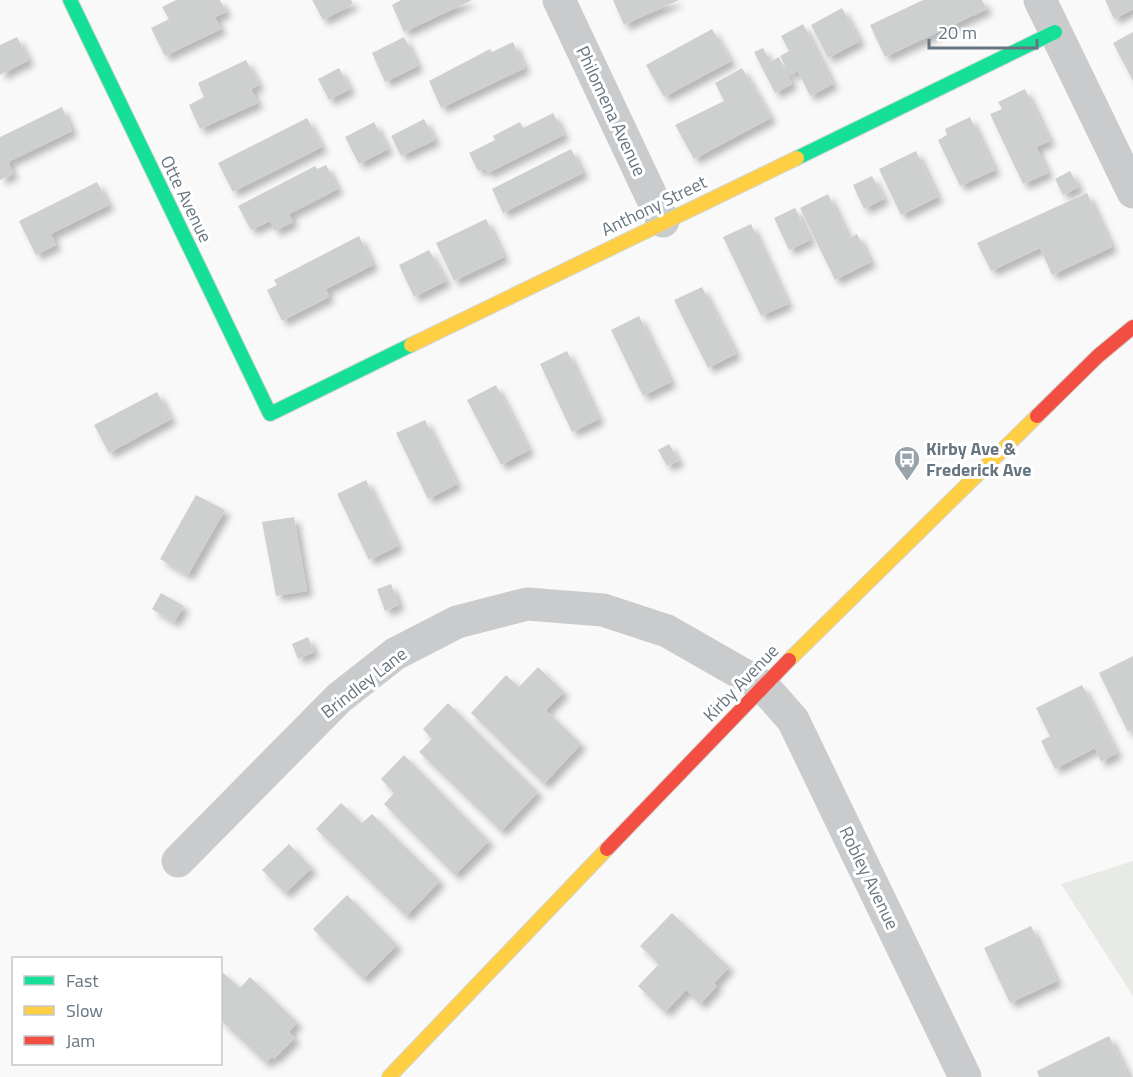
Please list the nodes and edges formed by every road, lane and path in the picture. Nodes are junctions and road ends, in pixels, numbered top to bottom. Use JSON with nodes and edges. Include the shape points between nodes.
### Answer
{"nodes":[{"id":1,"x":70,"y":0,"type":"edge"},
{"id":2,"x":559,"y":0,"type":"edge"},
{"id":3,"x":1040,"y":0,"type":"edge"},
{"id":4,"x":1055,"y":32,"type":"junction"},
{"id":5,"x":1133,"y":192,"type":"edge"},
{"id":6,"x":663,"y":221,"type":"junction"},
{"id":7,"x":1133,"y":327,"type":"edge"},
{"id":8,"x":270,"y":414,"type":"joint"},
{"id":9,"x":763,"y":686,"type":"junction"},
{"id":10,"x":178,"y":861,"type":"dead end"},
{"id":11,"x":389,"y":1077,"type":"edge"},
{"id":12,"x":965,"y":1077,"type":"edge"}],
"edges":[{"from":1,"to":8,"type":"street","name":"Otte Avenue"},
{"from":2,"to":6,"type":"street","name":"Philomena Avenue"},
{"from":3,"to":4,"type":"street"},
{"from":4,"to":5,"type":"street"},
{"from":4,"to":6,"type":"street","name":"Anthony Street"},
{"from":6,"to":8,"type":"street","name":"Anthony Street"},
{"from":7,"to":9,"type":"street","name":"Kirby Avenue","via":[[1098,356]]},
{"from":9,"to":10,"type":"street","name":"Brindley Lane","via":[[667,631],[603,610],[527,604],[457,622],[395,654],[339,698]]},
{"from":9,"to":11,"type":"street","name":"Kirby Avenue"},
{"from":9,"to":12,"type":"street","name":"Robley Avenue","via":[[793,720]]}]}
